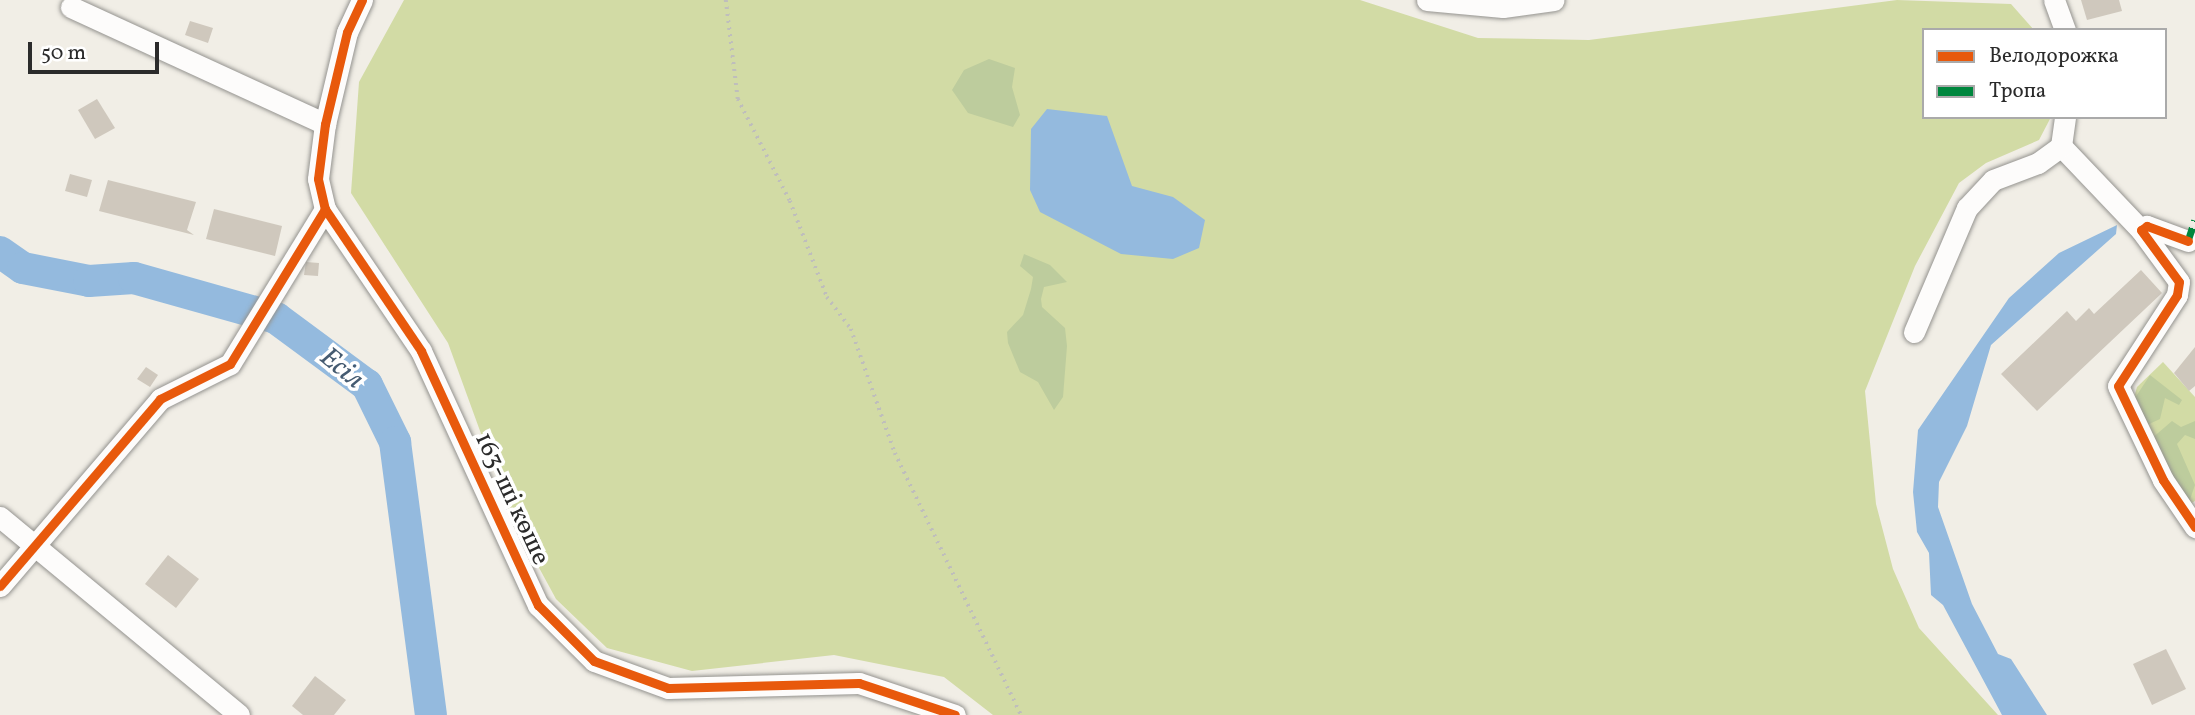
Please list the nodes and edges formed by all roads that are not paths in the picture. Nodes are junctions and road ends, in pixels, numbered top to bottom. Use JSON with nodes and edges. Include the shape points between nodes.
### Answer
{"nodes":[{"id":1,"x":362,"y":0,"type":"edge"},
{"id":2,"x":1427,"y":0,"type":"edge"},
{"id":3,"x":1554,"y":0,"type":"edge"},
{"id":4,"x":2053,"y":0,"type":"edge"},
{"id":5,"x":71,"y":8,"type":"dead end"},
{"id":6,"x":2064,"y":28,"type":"edge"},
{"id":7,"x":2065,"y":119,"type":"edge"},
{"id":8,"x":326,"y":124,"type":"junction"},
{"id":9,"x":2061,"y":146,"type":"junction"},
{"id":10,"x":326,"y":209,"type":"junction"},
{"id":11,"x":2141,"y":230,"type":"junction"},
{"id":12,"x":2188,"y":241,"type":"dead end"},
{"id":13,"x":1914,"y":332,"type":"dead end"},
{"id":14,"x":0,"y":517,"type":"edge"},
{"id":15,"x":2195,"y":527,"type":"edge"},
{"id":16,"x":35,"y":545,"type":"junction"},
{"id":17,"x":0,"y":586,"type":"edge"},
{"id":18,"x":239,"y":715,"type":"edge"},
{"id":19,"x":955,"y":715,"type":"edge"}],
"edges":[{"from":1,"to":8,"type":"street","name":"163-ші көше","via":[[347,32]]},
{"from":2,"to":3,"type":"street","via":[[1503,7]]},
{"from":4,"to":6,"type":"street"},
{"from":5,"to":8,"type":"street"},
{"from":7,"to":9,"type":"street"},
{"from":8,"to":10,"type":"street","name":"163-ші көше","via":[[318,179]]},
{"from":9,"to":11,"type":"street"},
{"from":9,"to":13,"type":"street","via":[[1980,191]]},
{"from":10,"to":16,"type":"street","via":[[230,364],[160,399]]},
{"from":10,"to":19,"type":"street","name":"163-ші көше","via":[[421,351],[538,606],[594,661],[629,678],[699,692],[859,683]]},
{"from":11,"to":12,"type":"street","via":[[2147,226]]},
{"from":11,"to":15,"type":"street","via":[[2179,282],[2177,295],[2119,386],[2163,480]]},
{"from":14,"to":16,"type":"street"},
{"from":16,"to":17,"type":"street"},
{"from":16,"to":18,"type":"street"}]}
